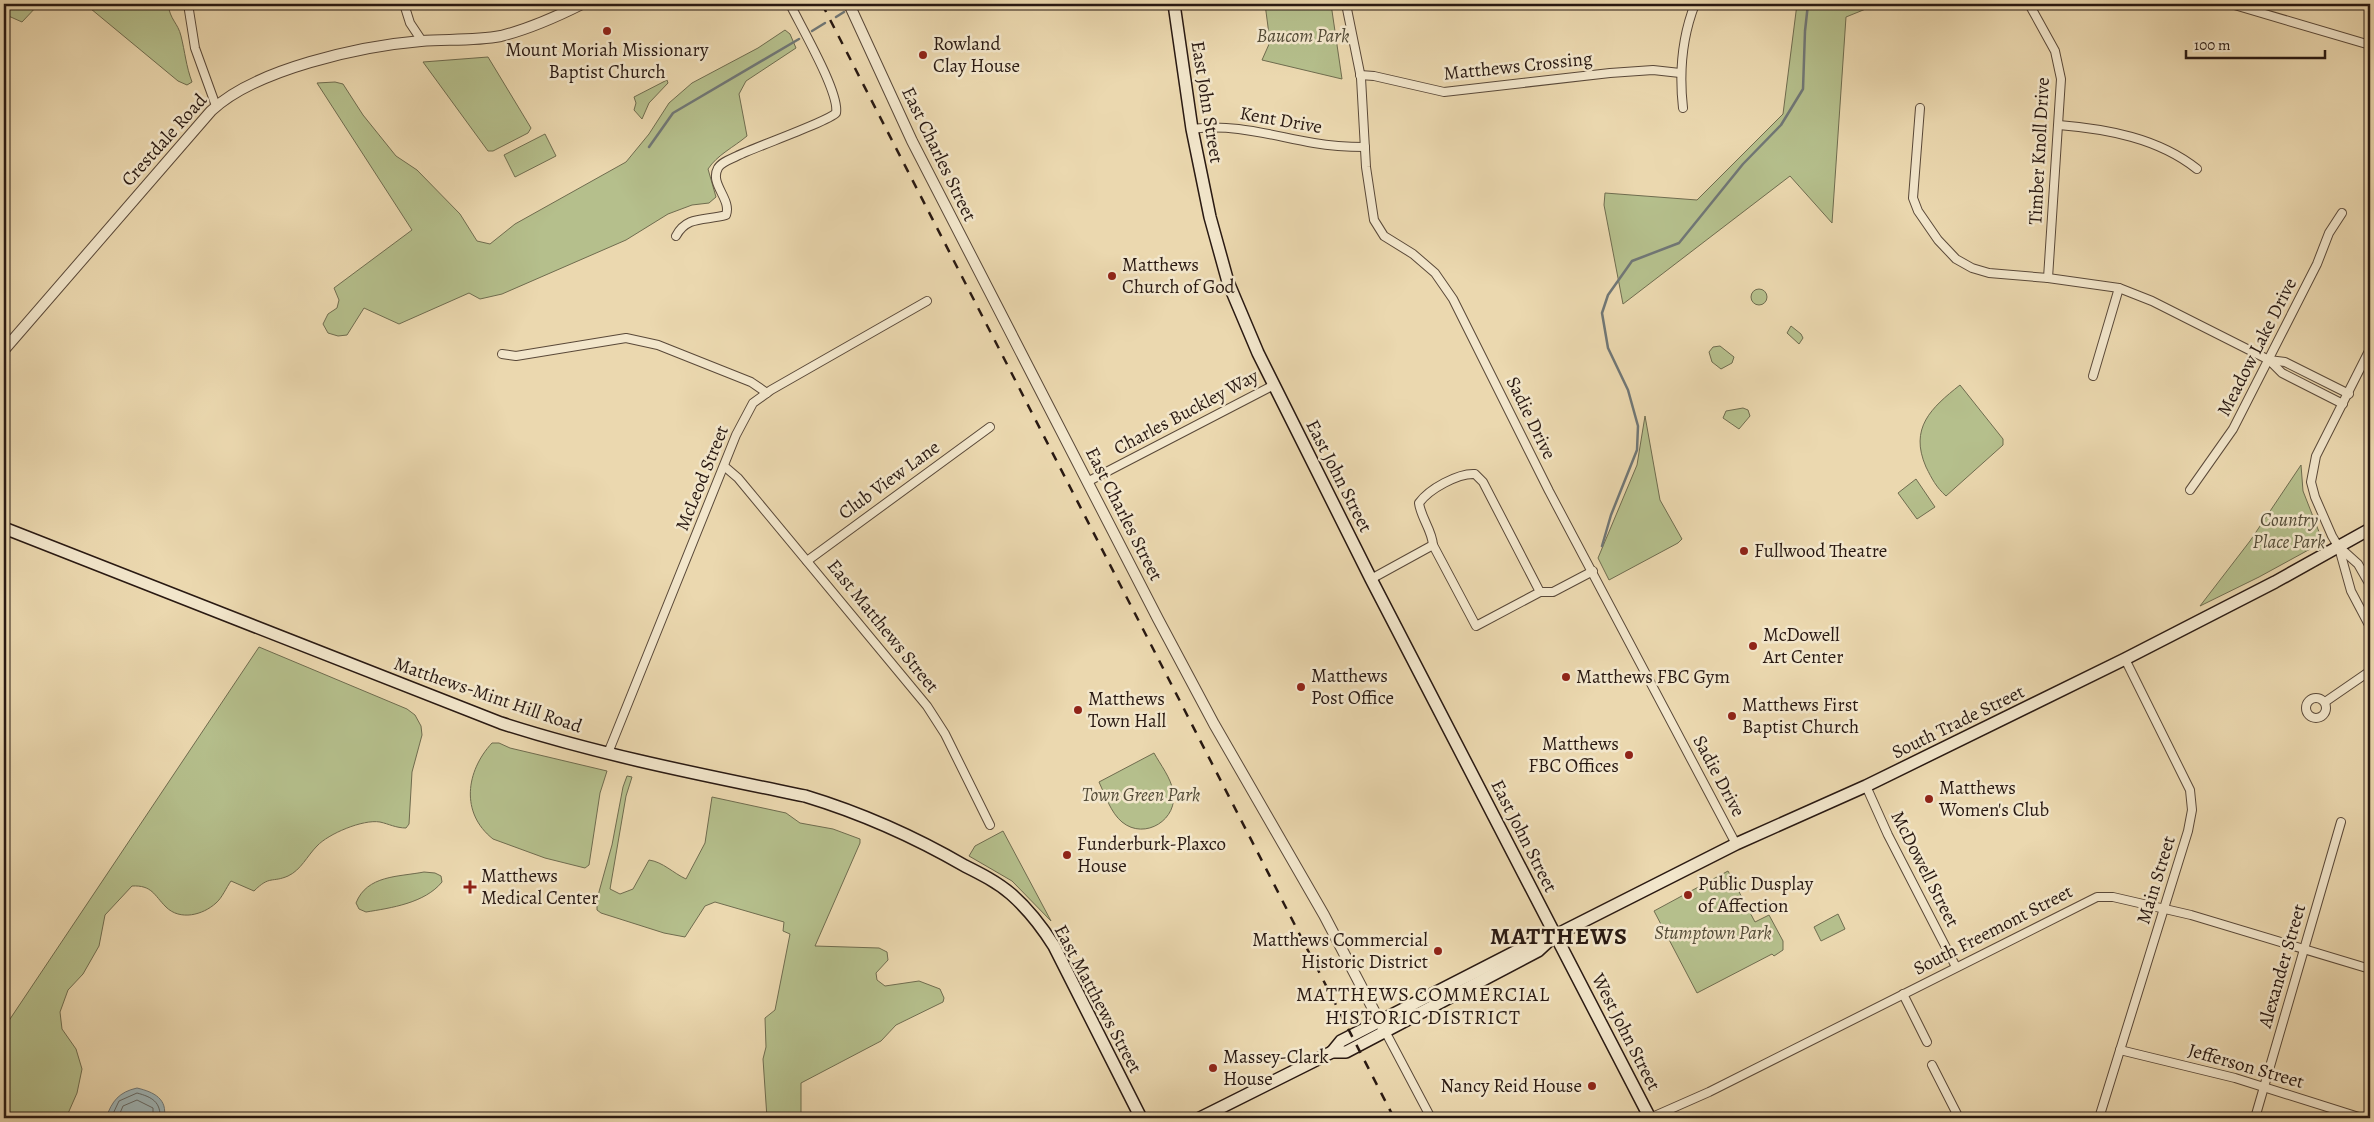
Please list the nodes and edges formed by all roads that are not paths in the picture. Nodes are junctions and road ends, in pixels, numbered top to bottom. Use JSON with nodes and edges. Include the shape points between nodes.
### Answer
{"nodes":[{"id":1,"x":188,"y":4,"type":"edge"},
{"id":2,"x":404,"y":4,"type":"edge"},
{"id":3,"x":582,"y":4,"type":"edge"},
{"id":4,"x":790,"y":4,"type":"edge"},
{"id":5,"x":849,"y":4,"type":"edge"},
{"id":6,"x":1174,"y":4,"type":"edge"},
{"id":7,"x":1346,"y":4,"type":"edge"},
{"id":8,"x":1695,"y":4,"type":"edge"},
{"id":9,"x":2029,"y":4,"type":"edge"},
{"id":10,"x":2231,"y":4,"type":"edge"},
{"id":11,"x":422,"y":41,"type":"junction"},
{"id":12,"x":2370,"y":45,"type":"edge"},
{"id":13,"x":1680,"y":73,"type":"junction"},
{"id":14,"x":1360,"y":75,"type":"junction"},
{"id":15,"x":216,"y":106,"type":"junction"},
{"id":16,"x":1683,"y":108,"type":"dead end"},
{"id":17,"x":1920,"y":108,"type":"dead end"},
{"id":18,"x":2059,"y":125,"type":"junction"},
{"id":19,"x":1192,"y":129,"type":"junction"},
{"id":20,"x":1365,"y":147,"type":"junction"},
{"id":21,"x":2196,"y":169,"type":"dead end"},
{"id":22,"x":2342,"y":213,"type":"dead end"},
{"id":23,"x":676,"y":236,"type":"dead end"},
{"id":24,"x":2048,"y":278,"type":"junction"},
{"id":25,"x":2119,"y":288,"type":"junction"},
{"id":26,"x":927,"y":301,"type":"dead end"},
{"id":27,"x":2370,"y":349,"type":"edge"},
{"id":28,"x":4,"y":350,"type":"edge"},
{"id":29,"x":502,"y":354,"type":"dead end"},
{"id":30,"x":2269,"y":360,"type":"junction"},
{"id":31,"x":2093,"y":376,"type":"dead end"},
{"id":32,"x":1274,"y":385,"type":"junction"},
{"id":33,"x":767,"y":394,"type":"junction"},
{"id":34,"x":2348,"y":394,"type":"junction"},
{"id":35,"x":2343,"y":404,"type":"junction"},
{"id":36,"x":990,"y":427,"type":"dead end"},
{"id":37,"x":724,"y":466,"type":"junction"},
{"id":38,"x":1087,"y":482,"type":"junction"},
{"id":39,"x":2190,"y":490,"type":"dead end"},
{"id":40,"x":4,"y":528,"type":"edge"},
{"id":41,"x":2370,"y":529,"type":"edge"},
{"id":42,"x":1433,"y":545,"type":"junction"},
{"id":43,"x":2338,"y":546,"type":"junction"},
{"id":44,"x":808,"y":561,"type":"junction"},
{"id":45,"x":1593,"y":571,"type":"junction"},
{"id":46,"x":1371,"y":579,"type":"junction"},
{"id":47,"x":2370,"y":585,"type":"edge"},
{"id":48,"x":1540,"y":592,"type":"junction"},
{"id":49,"x":2370,"y":627,"type":"edge"},
{"id":50,"x":2126,"y":660,"type":"junction"},
{"id":51,"x":2370,"y":671,"type":"edge"},
{"id":52,"x":2325,"y":702,"type":"dead end"},
{"id":53,"x":608,"y":753,"type":"junction"},
{"id":54,"x":1866,"y":786,"type":"junction"},
{"id":55,"x":2341,"y":822,"type":"dead end"},
{"id":56,"x":990,"y":825,"type":"dead end"},
{"id":57,"x":1736,"y":844,"type":"junction"},
{"id":58,"x":1018,"y":901,"type":"joint"},
{"id":59,"x":2163,"y":910,"type":"junction"},
{"id":60,"x":1556,"y":935,"type":"junction"},
{"id":61,"x":2304,"y":948,"type":"junction"},
{"id":62,"x":1956,"y":967,"type":"junction"},
{"id":63,"x":2370,"y":969,"type":"edge"},
{"id":64,"x":1903,"y":994,"type":"junction"},
{"id":65,"x":1382,"y":1026,"type":"junction"},
{"id":66,"x":1927,"y":1042,"type":"dead end"},
{"id":67,"x":2120,"y":1050,"type":"junction"},
{"id":68,"x":1932,"y":1065,"type":"dead end"},
{"id":69,"x":2265,"y":1087,"type":"junction"},
{"id":70,"x":1141,"y":1118,"type":"edge"},
{"id":71,"x":1200,"y":1118,"type":"edge"},
{"id":72,"x":1431,"y":1118,"type":"edge"},
{"id":73,"x":1650,"y":1118,"type":"edge"},
{"id":74,"x":1959,"y":1118,"type":"edge"},
{"id":75,"x":2099,"y":1118,"type":"edge"},
{"id":76,"x":2254,"y":1118,"type":"edge"},
{"id":77,"x":2362,"y":1118,"type":"edge"}],
"edges":[{"from":1,"to":15,"type":"street","via":[[196,48]]},
{"from":2,"to":11,"type":"street","via":[[410,23]]},
{"from":3,"to":11,"type":"street","name":"Crestdale Road","via":[[542,23],[500,36]]},
{"from":4,"to":23,"type":"street","via":[[832,88],[836,112],[722,164],[716,179],[728,207],[726,215],[711,220],[691,220],[680,228]]},
{"from":5,"to":38,"type":"street","name":"East Charles Street","via":[[912,141]]},
{"from":6,"to":19,"type":"main road","name":"East John Street"},
{"from":7,"to":14,"type":"street","name":"Sadie Drive"},
{"from":8,"to":13,"type":"street","via":[[1685,38]]},
{"from":9,"to":18,"type":"street","name":"Timber Knoll Drive","via":[[2058,60],[2061,90]]},
{"from":10,"to":12,"type":"street"},
{"from":11,"to":15,"type":"street","name":"Crestdale Road","via":[[367,47],[315,60],[260,82]]},
{"from":13,"to":14,"type":"street","name":"Matthews Crossing","via":[[1653,70],[1610,72],[1444,92]]},
{"from":13,"to":16,"type":"street"},
{"from":14,"to":20,"type":"street","name":"Sadie Drive"},
{"from":15,"to":28,"type":"street","name":"Crestdale Road"},
{"from":17,"to":24,"type":"street","via":[[1914,198],[1925,223],[1956,259],[1972,268],[1989,273]]},
{"from":18,"to":21,"type":"street","via":[[2108,131],[2148,142],[2170,150]]},
{"from":18,"to":24,"type":"street","name":"Timber Knoll Drive"},
{"from":19,"to":20,"type":"street","name":"Kent Drive","via":[[1221,126],[1315,143]]},
{"from":19,"to":32,"type":"main road","name":"East John Street","via":[[1210,217],[1228,282]]},
{"from":20,"to":45,"type":"street","name":"Sadie Drive","via":[[1371,211],[1378,228],[1384,236],[1435,273],[1453,299],[1549,491]]},
{"from":22,"to":30,"type":"street","name":"Meadow Lake Drive"},
{"from":24,"to":25,"type":"street"},
{"from":25,"to":30,"type":"street","via":[[2152,301]]},
{"from":25,"to":31,"type":"street"},
{"from":26,"to":33,"type":"street","name":"McLeod Street"},
{"from":27,"to":34,"type":"street"},
{"from":29,"to":33,"type":"street","via":[[516,356],[626,338],[666,349],[751,382]]},
{"from":30,"to":34,"type":"street","via":[[2285,362]]},
{"from":30,"to":35,"type":"street","via":[[2282,373]]},
{"from":30,"to":39,"type":"street","name":"Meadow Lake Drive","via":[[2233,429]]},
{"from":32,"to":38,"type":"street","name":"Charles Buckley Way"},
{"from":32,"to":46,"type":"main road","name":"East John Street"},
{"from":33,"to":37,"type":"street","name":"McLeod Street","via":[[749,408]]},
{"from":34,"to":35,"type":"street"},
{"from":35,"to":43,"type":"street","via":[[2316,456],[2311,482],[2314,497]]},
{"from":36,"to":44,"type":"street","name":"Club View Lane"},
{"from":37,"to":44,"type":"street","name":"East Matthews Street","via":[[738,478]]},
{"from":37,"to":53,"type":"street","name":"McLeod Street"},
{"from":38,"to":65,"type":"street","name":"East Charles Street","via":[[1213,722],[1324,916]]},
{"from":40,"to":53,"type":"main road","name":"Matthews-Mint Hill Road","via":[[501,722],[550,739]]},
{"from":41,"to":43,"type":"main road","name":"South Trade Street"},
{"from":42,"to":46,"type":"street"},
{"from":42,"to":48,"type":"street","via":[[1476,626]]},
{"from":42,"to":48,"type":"street","via":[[1419,503],[1424,495],[1466,473],[1475,474],[1483,482]]},
{"from":43,"to":47,"type":"street","via":[[2358,564]]},
{"from":43,"to":49,"type":"street","via":[[2352,591]]},
{"from":43,"to":50,"type":"main road","name":"South Trade Street"},
{"from":44,"to":56,"type":"street","name":"East Matthews Street","via":[[931,712]]},
{"from":45,"to":48,"type":"street","via":[[1553,592]]},
{"from":45,"to":57,"type":"street","name":"Sadie Drive"},
{"from":46,"to":60,"type":"main road","name":"East John Street"},
{"from":50,"to":54,"type":"main road","name":"South Trade Street"},
{"from":50,"to":59,"type":"street","name":"Main Street","via":[[2185,776],[2192,800],[2188,831]]},
{"from":51,"to":52,"type":"street"},
{"from":53,"to":58,"type":"main road","name":"Matthews-Mint Hill Road","via":[[805,796],[870,818],[999,885]]},
{"from":54,"to":57,"type":"main road","name":"South Trade Street"},
{"from":54,"to":62,"type":"street","name":"McDowell Street"},
{"from":55,"to":61,"type":"street","name":"Alexander Street"},
{"from":57,"to":60,"type":"main road","name":"South Trade Street"},
{"from":58,"to":70,"type":"main road","name":"East Matthews Street","via":[[1054,946]]},
{"from":59,"to":61,"type":"street","name":"South Freemont Street"},
{"from":59,"to":62,"type":"street","name":"South Freemont Street","via":[[2113,897],[2097,897]]},
{"from":59,"to":67,"type":"street","name":"Main Street"},
{"from":60,"to":65,"type":"main road","name":"South Trade Street","via":[[1534,942]]},
{"from":60,"to":73,"type":"main road","name":"West John Street"},
{"from":61,"to":63,"type":"street","name":"South Freemont Street"},
{"from":61,"to":69,"type":"street","name":"Alexander Street"},
{"from":62,"to":64,"type":"street","name":"South Freemont Street"},
{"from":64,"to":66,"type":"street"},
{"from":64,"to":73,"type":"street","name":"South Freemont Street","via":[[1709,1092]]},
{"from":65,"to":71,"type":"main road","name":"South Trade Street","via":[[1341,1041],[1332,1052]]},
{"from":65,"to":72,"type":"street"},
{"from":67,"to":69,"type":"street","name":"Jefferson Street"},
{"from":67,"to":75,"type":"street","name":"Main Street"},
{"from":68,"to":74,"type":"street"},
{"from":69,"to":76,"type":"street","name":"Alexander Street"},
{"from":69,"to":77,"type":"street","name":"Jefferson Street"}]}
